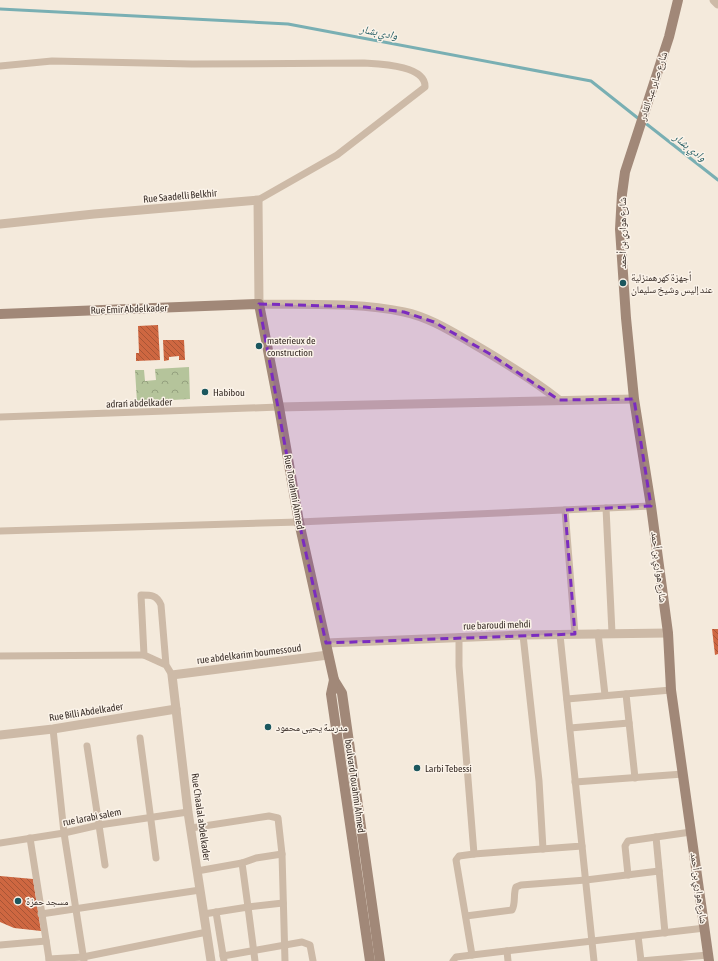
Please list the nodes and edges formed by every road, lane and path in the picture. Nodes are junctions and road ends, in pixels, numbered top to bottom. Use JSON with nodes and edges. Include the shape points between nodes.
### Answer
{"nodes":[{"id":1,"x":678,"y":0,"type":"edge"},
{"id":2,"x":714,"y":0,"type":"edge"},
{"id":3,"x":718,"y":4,"type":"edge"},
{"id":4,"x":0,"y":66,"type":"edge"},
{"id":5,"x":625,"y":172,"type":"joint"},
{"id":6,"x":258,"y":200,"type":"junction"},
{"id":7,"x":0,"y":224,"type":"edge"},
{"id":8,"x":258,"y":304,"type":"junction"},
{"id":9,"x":0,"y":314,"type":"edge"},
{"id":10,"x":559,"y":400,"type":"junction"},
{"id":11,"x":634,"y":400,"type":"junction"},
{"id":12,"x":279,"y":407,"type":"junction"},
{"id":13,"x":0,"y":417,"type":"edge"},
{"id":14,"x":651,"y":506,"type":"junction"},
{"id":15,"x":606,"y":508,"type":"junction"},
{"id":16,"x":565,"y":510,"type":"junction"},
{"id":17,"x":299,"y":522,"type":"junction"},
{"id":18,"x":0,"y":532,"type":"edge"},
{"id":19,"x":598,"y":633,"type":"junction"},
{"id":20,"x":612,"y":633,"type":"junction"},
{"id":21,"x":668,"y":633,"type":"junction"},
{"id":22,"x":560,"y":634,"type":"junction"},
{"id":23,"x":575,"y":634,"type":"junction"},
{"id":24,"x":523,"y":635,"type":"junction"},
{"id":25,"x":459,"y":637,"type":"junction"},
{"id":26,"x":326,"y":644,"type":"junction"},
{"id":27,"x":144,"y":655,"type":"junction"},
{"id":28,"x":328,"y":655,"type":"junction"},
{"id":29,"x":0,"y":656,"type":"edge"},
{"id":30,"x":166,"y":665,"type":"junction"},
{"id":31,"x":172,"y":675,"type":"junction"},
{"id":32,"x":334,"y":680,"type":"junction"},
{"id":33,"x":671,"y":690,"type":"junction"},
{"id":34,"x":626,"y":694,"type":"junction"},
{"id":35,"x":605,"y":695,"type":"junction"},
{"id":36,"x":567,"y":699,"type":"junction"},
{"id":37,"x":176,"y":709,"type":"junction"},
{"id":38,"x":629,"y":723,"type":"junction"},
{"id":39,"x":570,"y":728,"type":"junction"},
{"id":40,"x":53,"y":729,"type":"junction"},
{"id":41,"x":0,"y":735,"type":"edge"},
{"id":42,"x":140,"y":738,"type":"dead end"},
{"id":43,"x":87,"y":746,"type":"dead end"},
{"id":44,"x":683,"y":774,"type":"junction"},
{"id":45,"x":635,"y":778,"type":"junction"},
{"id":46,"x":575,"y":782,"type":"junction"},
{"id":47,"x":188,"y":812,"type":"junction"},
{"id":48,"x":150,"y":817,"type":"junction"},
{"id":49,"x":229,"y":822,"type":"junction"},
{"id":50,"x":99,"y":824,"type":"junction"},
{"id":51,"x":191,"y":828,"type":"junction"},
{"id":52,"x":224,"y":829,"type":"dead end"},
{"id":53,"x":692,"y":832,"type":"junction"},
{"id":54,"x":64,"y":833,"type":"junction"},
{"id":55,"x":656,"y":837,"type":"junction"},
{"id":56,"x":30,"y":838,"type":"junction"},
{"id":57,"x":0,"y":843,"type":"edge"},
{"id":58,"x":582,"y":846,"type":"junction"},
{"id":59,"x":543,"y":849,"type":"junction"},
{"id":60,"x":282,"y":854,"type":"junction"},
{"id":61,"x":474,"y":854,"type":"junction"},
{"id":62,"x":156,"y":858,"type":"dead end"},
{"id":63,"x":242,"y":863,"type":"junction"},
{"id":64,"x":105,"y":865,"type":"dead end"},
{"id":65,"x":198,"y":871,"type":"junction"},
{"id":66,"x":659,"y":871,"type":"junction"},
{"id":67,"x":628,"y":875,"type":"junction"},
{"id":68,"x":586,"y":880,"type":"junction"},
{"id":69,"x":200,"y":890,"type":"junction"},
{"id":70,"x":282,"y":903,"type":"junction"},
{"id":71,"x":248,"y":907,"type":"junction"},
{"id":72,"x":76,"y":910,"type":"junction"},
{"id":73,"x":216,"y":912,"type":"junction"},
{"id":74,"x":41,"y":914,"type":"junction"},
{"id":75,"x":204,"y":914,"type":"junction"},
{"id":76,"x":466,"y":916,"type":"junction"},
{"id":77,"x":705,"y":928,"type":"junction"},
{"id":78,"x":207,"y":932,"type":"junction"},
{"id":79,"x":664,"y":933,"type":"junction"},
{"id":80,"x":638,"y":936,"type":"junction"},
{"id":81,"x":46,"y":941,"type":"junction"},
{"id":82,"x":592,"y":941,"type":"junction"},
{"id":83,"x":0,"y":945,"type":"edge"},
{"id":84,"x":284,"y":945,"type":"junction"},
{"id":85,"x":254,"y":950,"type":"junction"},
{"id":86,"x":507,"y":950,"type":"junction"},
{"id":87,"x":472,"y":955,"type":"junction"},
{"id":88,"x":708,"y":958,"type":"edge"},
{"id":89,"x":84,"y":959,"type":"edge"},
{"id":90,"x":223,"y":959,"type":"edge"},
{"id":91,"x":49,"y":960,"type":"edge"},
{"id":92,"x":211,"y":961,"type":"edge"},
{"id":93,"x":255,"y":961,"type":"edge"},
{"id":94,"x":285,"y":961,"type":"edge"},
{"id":95,"x":313,"y":961,"type":"edge"},
{"id":96,"x":370,"y":961,"type":"edge"},
{"id":97,"x":380,"y":961,"type":"edge"},
{"id":98,"x":454,"y":961,"type":"edge"},
{"id":99,"x":508,"y":961,"type":"edge"},
{"id":100,"x":594,"y":961,"type":"edge"},
{"id":101,"x":640,"y":961,"type":"edge"}],
"edges":[{"from":1,"to":5,"type":"main road","name":"شارع صابر عبد القادر"},
{"from":2,"to":3,"type":"street"},
{"from":4,"to":6,"type":"street","via":[[52,61],[192,64],[357,63],[386,64],[418,73],[422,78],[425,87],[337,155]]},
{"from":5,"to":11,"type":"main road","name":"شارع هواري بن أحمد","via":[[620,222],[621,265]]},
{"from":6,"to":7,"type":"street","name":"Rue Saadelli Belkhir"},
{"from":6,"to":8,"type":"street"},
{"from":8,"to":9,"type":"main road","name":"Rue Emir Abdelkader"},
{"from":8,"to":10,"type":"street","via":[[365,307],[404,312],[434,322],[524,375]]},
{"from":8,"to":12,"type":"main road","name":"Rue Touahmi Ahmed"},
{"from":10,"to":11,"type":"street"},
{"from":10,"to":12,"type":"street"},
{"from":11,"to":14,"type":"main road","name":"شارع هواري بن أحمد"},
{"from":12,"to":13,"type":"street","name":"adrari abdelkader"},
{"from":12,"to":17,"type":"main road","name":"Rue Touahmi Ahmed"},
{"from":14,"to":15,"type":"street"},
{"from":14,"to":21,"type":"main road","name":"شارع هواري بن أحمد"},
{"from":15,"to":16,"type":"street"},
{"from":15,"to":20,"type":"street"},
{"from":16,"to":17,"type":"street"},
{"from":16,"to":23,"type":"street"},
{"from":17,"to":18,"type":"street"},
{"from":17,"to":26,"type":"main road","name":"Rue Touahmi Ahmed"},
{"from":19,"to":20,"type":"street","name":"rue baroudi mehdi"},
{"from":19,"to":23,"type":"street","name":"rue baroudi mehdi"},
{"from":19,"to":35,"type":"street"},
{"from":20,"to":21,"type":"street","name":"rue baroudi mehdi"},
{"from":21,"to":33,"type":"main road","name":"شارع هواري بن أحمد"},
{"from":22,"to":23,"type":"street","name":"rue baroudi mehdi"},
{"from":22,"to":24,"type":"street","name":"rue baroudi mehdi"},
{"from":22,"to":36,"type":"street"},
{"from":24,"to":25,"type":"street","name":"rue baroudi mehdi"},
{"from":24,"to":59,"type":"street","via":[[539,781]]},
{"from":25,"to":26,"type":"street","name":"rue baroudi mehdi"},
{"from":25,"to":61,"type":"street"},
{"from":26,"to":28,"type":"main road","name":"Rue Touahmi Ahmed"},
{"from":27,"to":29,"type":"street"},
{"from":27,"to":30,"type":"street"},
{"from":27,"to":30,"type":"street","via":[[142,595],[150,595],[157,598],[161,605]]},
{"from":28,"to":31,"type":"street","name":"rue abdelkarim boumessoud"},
{"from":28,"to":32,"type":"main road","name":"Rue Touahmi Ahmed"},
{"from":30,"to":31,"type":"street"},
{"from":31,"to":37,"type":"street","name":"Rue Chaalal abdelkader"},
{"from":32,"to":96,"type":"main road","name":"boulvard Touahmi Ahmed","via":[[331,694]]},
{"from":32,"to":97,"type":"main road","name":"boulvard Touahmi Ahmed","via":[[342,693]]},
{"from":33,"to":34,"type":"street"},
{"from":33,"to":44,"type":"main road","name":"شارع هواري بن أحمد"},
{"from":34,"to":35,"type":"street"},
{"from":34,"to":38,"type":"street"},
{"from":35,"to":36,"type":"street"},
{"from":36,"to":39,"type":"street"},
{"from":37,"to":40,"type":"street","name":"Rue Billi Abdelkader"},
{"from":37,"to":47,"type":"street","name":"Rue Chaalal abdelkader"},
{"from":38,"to":39,"type":"street"},
{"from":38,"to":45,"type":"street"},
{"from":39,"to":46,"type":"street"},
{"from":40,"to":41,"type":"street","name":"Rue Billi Abdelkader"},
{"from":40,"to":54,"type":"street"},
{"from":42,"to":48,"type":"street"},
{"from":43,"to":50,"type":"street"},
{"from":44,"to":45,"type":"street"},
{"from":44,"to":53,"type":"main road","name":"شارع هواري بن أحمد"},
{"from":45,"to":46,"type":"street"},
{"from":46,"to":58,"type":"street"},
{"from":47,"to":48,"type":"street","name":"rue larabi salem"},
{"from":47,"to":51,"type":"street","name":"Rue Chaalal abdelkader"},
{"from":48,"to":50,"type":"street","name":"rue larabi salem"},
{"from":48,"to":62,"type":"street"},
{"from":49,"to":51,"type":"street"},
{"from":49,"to":52,"type":"street"},
{"from":49,"to":60,"type":"street","via":[[276,817],[279,819]]},
{"from":50,"to":54,"type":"street","name":"rue larabi salem"},
{"from":50,"to":64,"type":"street"},
{"from":51,"to":65,"type":"street","name":"Rue Chaalal abdelkader"},
{"from":53,"to":55,"type":"street"},
{"from":53,"to":77,"type":"main road","name":"شارع هواري بن أحمد"},
{"from":54,"to":56,"type":"street","name":"rue larabi salem"},
{"from":54,"to":72,"type":"street"},
{"from":55,"to":66,"type":"street"},
{"from":55,"to":67,"type":"street","via":[[626,842]]},
{"from":56,"to":57,"type":"street","name":"rue larabi salem"},
{"from":56,"to":74,"type":"street"},
{"from":58,"to":59,"type":"street"},
{"from":58,"to":68,"type":"street"},
{"from":59,"to":61,"type":"street"},
{"from":60,"to":63,"type":"street"},
{"from":60,"to":70,"type":"street"},
{"from":61,"to":76,"type":"street","via":[[459,856],[456,860]]},
{"from":63,"to":65,"type":"street"},
{"from":63,"to":71,"type":"street"},
{"from":65,"to":69,"type":"street","name":"Rue Chaalal abdelkader"},
{"from":66,"to":67,"type":"street"},
{"from":66,"to":79,"type":"street"},
{"from":67,"to":68,"type":"street"},
{"from":68,"to":76,"type":"street","via":[[518,885],[514,890],[512,910]]},
{"from":68,"to":82,"type":"street"},
{"from":69,"to":72,"type":"street"},
{"from":69,"to":75,"type":"street","name":"Rue Chaalal abdelkader"},
{"from":70,"to":71,"type":"street"},
{"from":70,"to":84,"type":"street"},
{"from":71,"to":73,"type":"street"},
{"from":71,"to":85,"type":"street"},
{"from":72,"to":74,"type":"street"},
{"from":72,"to":89,"type":"street"},
{"from":73,"to":75,"type":"street"},
{"from":73,"to":90,"type":"street"},
{"from":74,"to":81,"type":"street"},
{"from":75,"to":78,"type":"street","name":"Rue Chaalal abdelkader"},
{"from":76,"to":87,"type":"street"},
{"from":77,"to":79,"type":"street"},
{"from":77,"to":88,"type":"main road","name":"شارع هواري بن أحمد"},
{"from":78,"to":89,"type":"street"},
{"from":78,"to":92,"type":"street","name":"Rue Chaalal abdelkader"},
{"from":79,"to":80,"type":"street"},
{"from":80,"to":82,"type":"street"},
{"from":80,"to":101,"type":"street"},
{"from":81,"to":83,"type":"street"},
{"from":81,"to":91,"type":"street"},
{"from":82,"to":86,"type":"street"},
{"from":82,"to":100,"type":"street"},
{"from":84,"to":85,"type":"street"},
{"from":84,"to":94,"type":"street"},
{"from":84,"to":95,"type":"street","via":[[306,943],[311,948]]},
{"from":85,"to":90,"type":"street"},
{"from":85,"to":93,"type":"street"},
{"from":86,"to":87,"type":"street"},
{"from":86,"to":99,"type":"street"},
{"from":87,"to":98,"type":"street","via":[[456,958]]},
{"from":88,"to":101,"type":"street"},
{"from":89,"to":91,"type":"street"}]}
